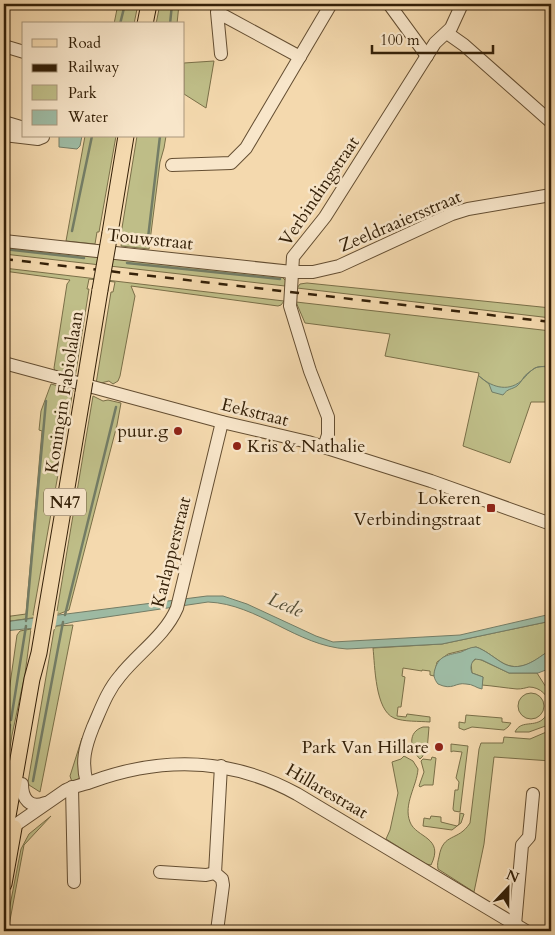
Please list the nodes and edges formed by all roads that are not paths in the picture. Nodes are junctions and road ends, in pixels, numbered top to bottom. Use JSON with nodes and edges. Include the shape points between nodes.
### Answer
{"nodes":[{"id":1,"x":149,"y":4,"type":"edge"},
{"id":2,"x":331,"y":4,"type":"edge"},
{"id":3,"x":389,"y":4,"type":"edge"},
{"id":4,"x":462,"y":4,"type":"edge"},
{"id":5,"x":145,"y":22,"type":"edge"},
{"id":6,"x":447,"y":33,"type":"junction"},
{"id":7,"x":4,"y":46,"type":"edge"},
{"id":8,"x":22,"y":51,"type":"edge"},
{"id":9,"x":220,"y":54,"type":"dead end"},
{"id":10,"x":300,"y":56,"type":"junction"},
{"id":11,"x":427,"y":56,"type":"junction"},
{"id":12,"x":4,"y":122,"type":"edge"},
{"id":13,"x":551,"y":122,"type":"edge"},
{"id":14,"x":22,"y":127,"type":"edge"},
{"id":15,"x":4,"y":135,"type":"edge"},
{"id":16,"x":22,"y":137,"type":"edge"},
{"id":17,"x":126,"y":138,"type":"edge"},
{"id":18,"x":172,"y":165,"type":"dead end"},
{"id":19,"x":551,"y":195,"type":"edge"},
{"id":20,"x":4,"y":241,"type":"edge"},
{"id":21,"x":292,"y":272,"type":"junction"},
{"id":22,"x":4,"y":363,"type":"edge"},
{"id":23,"x":222,"y":422,"type":"junction"},
{"id":24,"x":324,"y":447,"type":"junction"},
{"id":25,"x":551,"y":524,"type":"edge"},
{"id":26,"x":39,"y":653,"type":"junction"},
{"id":27,"x":221,"y":766,"type":"junction"},
{"id":28,"x":87,"y":783,"type":"junction"},
{"id":29,"x":22,"y":784,"type":"junction"},
{"id":30,"x":72,"y":790,"type":"junction"},
{"id":31,"x":533,"y":794,"type":"dead end"},
{"id":32,"x":45,"y":803,"type":"junction"},
{"id":33,"x":7,"y":836,"type":"edge"},
{"id":34,"x":160,"y":872,"type":"dead end"},
{"id":35,"x":215,"y":873,"type":"junction"},
{"id":36,"x":74,"y":882,"type":"dead end"},
{"id":37,"x":4,"y":884,"type":"edge"},
{"id":38,"x":521,"y":928,"type":"edge"},
{"id":39,"x":217,"y":931,"type":"edge"}],
"edges":[{"from":1,"to":5,"type":"main road"},
{"from":2,"to":10,"type":"street"},
{"from":3,"to":11,"type":"street"},
{"from":4,"to":6,"type":"street","name":"Verbindingstraat"},
{"from":6,"to":11,"type":"street","name":"Verbindingstraat"},
{"from":6,"to":13,"type":"street"},
{"from":7,"to":8,"type":"street"},
{"from":9,"to":10,"type":"street","via":[[216,12]]},
{"from":10,"to":18,"type":"street","via":[[246,148],[231,163]]},
{"from":11,"to":21,"type":"street","name":"Verbindingstraat","via":[[325,217],[293,257]]},
{"from":12,"to":14,"type":"street"},
{"from":15,"to":16,"type":"street"},
{"from":17,"to":26,"type":"main road","name":"Koningin Fabiolalaan","number":"N47","bridge":true},
{"from":19,"to":21,"type":"street","name":"Zeeldraaiersstraat","via":[[468,210],[339,266],[313,272]]},
{"from":20,"to":21,"type":"street","name":"Touwstraat"},
{"from":21,"to":24,"type":"street","name":"Verbindingstraat","via":[[290,306],[328,417]]},
{"from":22,"to":23,"type":"street","name":"Eekstraat"},
{"from":23,"to":24,"type":"street","name":"Eekstraat"},
{"from":23,"to":28,"type":"street","name":"Karlapperstraat","via":[[179,603],[166,627],[108,692],[84,753]]},
{"from":24,"to":25,"type":"street","name":"Eekstraat"},
{"from":26,"to":29,"type":"main road","name":"Koningin Fabiolalaan","number":"N47","via":[[37,699]]},
{"from":26,"to":33,"type":"main road","name":"Koningin Fabiolalaan","number":"N47","via":[[32,678]]},
{"from":27,"to":28,"type":"street","name":"Hillarestraat","via":[[156,765]]},
{"from":27,"to":35,"type":"street"},
{"from":27,"to":38,"type":"street","name":"Hillarestraat","via":[[267,779],[297,794]]},
{"from":28,"to":30,"type":"street","name":"Hillarestraat"},
{"from":29,"to":32,"type":"street","via":[[27,801],[36,805]]},
{"from":29,"to":33,"type":"main road","name":"Koningin Fabiolalaan","number":"N47"},
{"from":30,"to":32,"type":"street","name":"Hillarestraat"},
{"from":30,"to":33,"type":"street","name":"Hillarestraat"},
{"from":30,"to":36,"type":"street"},
{"from":31,"to":38,"type":"street","via":[[529,837],[522,846]]},
{"from":32,"to":33,"type":"street","name":"Hillarestraat"},
{"from":33,"to":37,"type":"main road","name":"Koningin Fabiolalaan","number":"N47"},
{"from":34,"to":35,"type":"street"},
{"from":35,"to":39,"type":"street","via":[[223,885]]}]}
